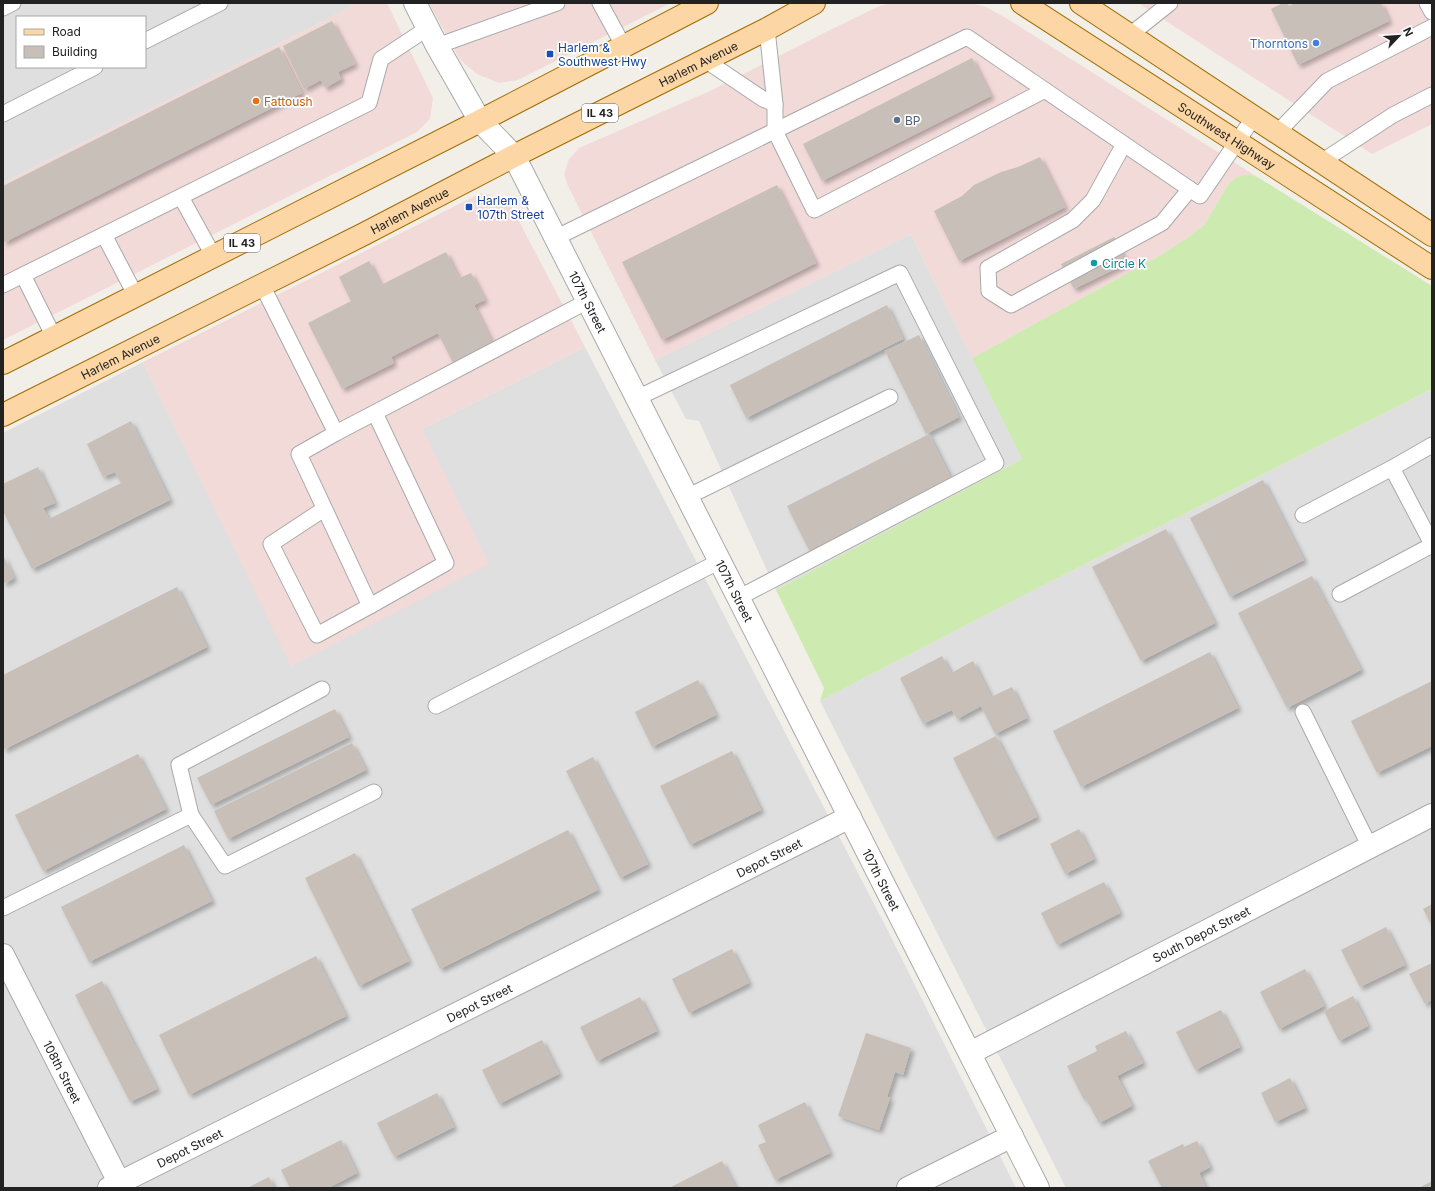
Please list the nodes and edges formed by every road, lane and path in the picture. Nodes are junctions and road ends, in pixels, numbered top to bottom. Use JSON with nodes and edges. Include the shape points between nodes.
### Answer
{"nodes":[{"id":1,"x":13,"y":3,"type":"edge"},
{"id":2,"x":220,"y":3,"type":"edge"},
{"id":3,"x":415,"y":3,"type":"edge"},
{"id":4,"x":557,"y":3,"type":"edge"},
{"id":5,"x":600,"y":3,"type":"edge"},
{"id":6,"x":707,"y":3,"type":"edge"},
{"id":7,"x":814,"y":3,"type":"edge"},
{"id":8,"x":1022,"y":3,"type":"edge"},
{"id":9,"x":1081,"y":3,"type":"edge"},
{"id":10,"x":1170,"y":3,"type":"edge"},
{"id":11,"x":1427,"y":3,"type":"edge"},
{"id":12,"x":3,"y":8,"type":"edge"},
{"id":13,"x":1432,"y":12,"type":"edge"},
{"id":14,"x":1432,"y":28,"type":"edge"},
{"id":15,"x":767,"y":29,"type":"junction"},
{"id":16,"x":1130,"y":35,"type":"junction"},
{"id":17,"x":433,"y":37,"type":"junction"},
{"id":18,"x":146,"y":40,"type":"edge"},
{"id":19,"x":624,"y":47,"type":"junction"},
{"id":20,"x":705,"y":60,"type":"junction"},
{"id":21,"x":93,"y":68,"type":"edge"},
{"id":22,"x":1045,"y":90,"type":"junction"},
{"id":23,"x":1432,"y":95,"type":"edge"},
{"id":24,"x":775,"y":104,"type":"junction"},
{"id":25,"x":3,"y":114,"type":"edge"},
{"id":26,"x":1254,"y":117,"type":"junction"},
{"id":27,"x":480,"y":121,"type":"junction"},
{"id":28,"x":775,"y":131,"type":"junction"},
{"id":29,"x":1277,"y":133,"type":"junction"},
{"id":30,"x":1237,"y":142,"type":"junction"},
{"id":31,"x":1124,"y":144,"type":"junction"},
{"id":32,"x":514,"y":156,"type":"junction"},
{"id":33,"x":1321,"y":162,"type":"junction"},
{"id":34,"x":1190,"y":189,"type":"junction"},
{"id":35,"x":181,"y":197,"type":"junction"},
{"id":36,"x":104,"y":235,"type":"junction"},
{"id":37,"x":1432,"y":235,"type":"edge"},
{"id":38,"x":555,"y":238,"type":"junction"},
{"id":39,"x":214,"y":257,"type":"junction"},
{"id":40,"x":1432,"y":268,"type":"edge"},
{"id":41,"x":23,"y":275,"type":"junction"},
{"id":42,"x":3,"y":285,"type":"edge"},
{"id":43,"x":262,"y":285,"type":"junction"},
{"id":44,"x":136,"y":296,"type":"junction"},
{"id":45,"x":588,"y":302,"type":"junction"},
{"id":46,"x":54,"y":337,"type":"junction"},
{"id":47,"x":3,"y":363,"type":"edge"},
{"id":48,"x":890,"y":397,"type":"dead end"},
{"id":49,"x":637,"y":398,"type":"junction"},
{"id":50,"x":375,"y":413,"type":"junction"},
{"id":51,"x":3,"y":415,"type":"edge"},
{"id":52,"x":336,"y":434,"type":"junction"},
{"id":53,"x":1432,"y":445,"type":"edge"},
{"id":54,"x":1392,"y":468,"type":"junction"},
{"id":55,"x":687,"y":497,"type":"junction"},
{"id":56,"x":324,"y":509,"type":"junction"},
{"id":57,"x":1303,"y":515,"type":"dead end"},
{"id":58,"x":1432,"y":544,"type":"edge"},
{"id":59,"x":720,"y":562,"type":"junction"},
{"id":60,"x":1340,"y":594,"type":"dead end"},
{"id":61,"x":738,"y":598,"type":"junction"},
{"id":62,"x":370,"y":606,"type":"junction"},
{"id":63,"x":322,"y":689,"type":"dead end"},
{"id":64,"x":436,"y":706,"type":"dead end"},
{"id":65,"x":1303,"y":712,"type":"dead end"},
{"id":66,"x":374,"y":792,"type":"dead end"},
{"id":67,"x":191,"y":815,"type":"junction"},
{"id":68,"x":1432,"y":815,"type":"edge"},
{"id":69,"x":850,"y":817,"type":"junction"},
{"id":70,"x":1370,"y":847,"type":"junction"},
{"id":71,"x":3,"y":908,"type":"edge"},
{"id":72,"x":3,"y":955,"type":"edge"},
{"id":73,"x":970,"y":1052,"type":"junction"},
{"id":74,"x":1012,"y":1136,"type":"junction"},
{"id":75,"x":117,"y":1186,"type":"edge"},
{"id":76,"x":908,"y":1188,"type":"edge"},
{"id":77,"x":1038,"y":1188,"type":"edge"}],
"edges":[{"from":1,"to":12,"type":"lane"},
{"from":2,"to":18,"type":"lane"},
{"from":3,"to":17,"type":"street","name":"107th Street"},
{"from":4,"to":17,"type":"lane"},
{"from":5,"to":19,"type":"lane"},
{"from":6,"to":19,"type":"main road","number":"IL 43"},
{"from":7,"to":15,"type":"main road","name":"Harlem Avenue","number":"IL 43"},
{"from":8,"to":30,"type":"main road","name":"Southwest Highway"},
{"from":9,"to":16,"type":"main road"},
{"from":10,"to":16,"type":"lane"},
{"from":11,"to":13,"type":"lane"},
{"from":14,"to":29,"type":"lane","via":[[1327,81]]},
{"from":15,"to":20,"type":"main road","name":"Harlem Avenue","number":"IL 43"},
{"from":15,"to":24,"type":"lane"},
{"from":16,"to":26,"type":"main road"},
{"from":17,"to":27,"type":"street","name":"107th Street"},
{"from":17,"to":35,"type":"lane","via":[[381,59],[369,103]]},
{"from":19,"to":27,"type":"main road","number":"IL 43"},
{"from":20,"to":24,"type":"lane","via":[[762,99]]},
{"from":20,"to":32,"type":"main road","name":"Harlem Avenue","number":"IL 43"},
{"from":21,"to":25,"type":"lane"},
{"from":22,"to":28,"type":"lane","via":[[967,37]]},
{"from":22,"to":28,"type":"lane","via":[[814,210]]},
{"from":22,"to":31,"type":"lane"},
{"from":23,"to":33,"type":"lane","via":[[1393,116]]},
{"from":24,"to":28,"type":"lane"},
{"from":26,"to":29,"type":"main road"},
{"from":26,"to":30,"type":"lane"},
{"from":27,"to":32,"type":"street","name":"107th Street"},
{"from":27,"to":39,"type":"main road","number":"IL 43"},
{"from":28,"to":38,"type":"lane"},
{"from":29,"to":33,"type":"main road"},
{"from":30,"to":34,"type":"lane","via":[[1200,196]]},
{"from":30,"to":40,"type":"main road","name":"Southwest Highway"},
{"from":31,"to":34,"type":"lane"},
{"from":31,"to":34,"type":"lane","via":[[1093,200],[1073,220],[988,268],[989,291],[1012,305],[1162,222]]},
{"from":32,"to":38,"type":"street","name":"107th Street"},
{"from":32,"to":43,"type":"main road","name":"Harlem Avenue","number":"IL 43"},
{"from":33,"to":37,"type":"main road"},
{"from":35,"to":36,"type":"lane"},
{"from":35,"to":39,"type":"lane"},
{"from":36,"to":41,"type":"lane"},
{"from":36,"to":44,"type":"lane"},
{"from":38,"to":45,"type":"street","name":"107th Street"},
{"from":39,"to":44,"type":"main road","number":"IL 43"},
{"from":41,"to":42,"type":"lane"},
{"from":41,"to":46,"type":"lane"},
{"from":43,"to":51,"type":"main road","name":"Harlem Avenue","number":"IL 43"},
{"from":43,"to":52,"type":"lane"},
{"from":44,"to":46,"type":"main road","number":"IL 43"},
{"from":45,"to":49,"type":"street","name":"107th Street"},
{"from":45,"to":50,"type":"lane"},
{"from":46,"to":47,"type":"main road","number":"IL 43"},
{"from":48,"to":55,"type":"lane"},
{"from":49,"to":55,"type":"street","name":"107th Street"},
{"from":49,"to":61,"type":"lane","via":[[900,272],[996,463]]},
{"from":50,"to":52,"type":"lane"},
{"from":50,"to":62,"type":"lane","via":[[446,563]]},
{"from":52,"to":56,"type":"lane","via":[[299,454]]},
{"from":53,"to":54,"type":"lane"},
{"from":54,"to":57,"type":"lane"},
{"from":54,"to":58,"type":"lane"},
{"from":55,"to":59,"type":"street","name":"107th Street"},
{"from":56,"to":62,"type":"lane"},
{"from":56,"to":62,"type":"lane","via":[[271,544],[317,635]]},
{"from":58,"to":60,"type":"lane"},
{"from":59,"to":61,"type":"street","name":"107th Street"},
{"from":59,"to":64,"type":"lane"},
{"from":61,"to":69,"type":"street","name":"107th Street"},
{"from":63,"to":67,"type":"lane","via":[[179,765]]},
{"from":65,"to":70,"type":"lane"},
{"from":66,"to":67,"type":"lane","via":[[225,866]]},
{"from":67,"to":71,"type":"lane"},
{"from":68,"to":70,"type":"street","name":"South Depot Street"},
{"from":69,"to":73,"type":"street","name":"107th Street"},
{"from":69,"to":75,"type":"street","name":"Depot Street"},
{"from":70,"to":73,"type":"street","name":"South Depot Street"},
{"from":72,"to":75,"type":"street","name":"108th Street"},
{"from":73,"to":74,"type":"street","name":"107th Street"},
{"from":74,"to":76,"type":"street"},
{"from":74,"to":77,"type":"street","name":"107th Street"}]}
